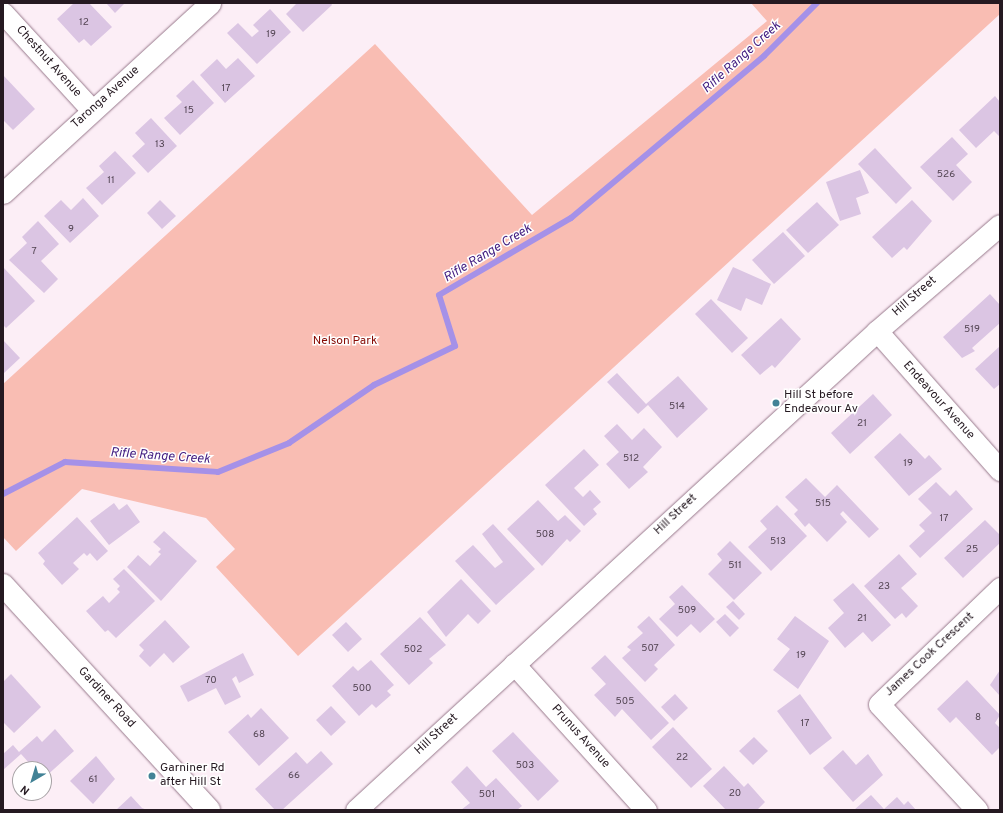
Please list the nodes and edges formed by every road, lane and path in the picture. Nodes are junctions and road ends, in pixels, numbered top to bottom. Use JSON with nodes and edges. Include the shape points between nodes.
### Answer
{"nodes":[{"id":1,"x":210,"y":3,"type":"edge"},
{"id":2,"x":3,"y":13,"type":"edge"},
{"id":3,"x":92,"y":110,"type":"junction"},
{"id":4,"x":3,"y":192,"type":"edge"},
{"id":5,"x":1000,"y":225,"type":"edge"},
{"id":6,"x":877,"y":331,"type":"junction"},
{"id":7,"x":1000,"y":470,"type":"edge"},
{"id":8,"x":3,"y":585,"type":"edge"},
{"id":9,"x":1000,"y":588,"type":"edge"},
{"id":10,"x":514,"y":664,"type":"junction"},
{"id":11,"x":209,"y":810,"type":"edge"},
{"id":12,"x":356,"y":810,"type":"edge"},
{"id":13,"x":646,"y":810,"type":"edge"},
{"id":14,"x":977,"y":810,"type":"edge"}],
"edges":[{"from":1,"to":3,"type":"street","name":"Taronga Avenue"},
{"from":2,"to":3,"type":"street","name":"Chestnut Avenue"},
{"from":3,"to":4,"type":"street","name":"Taronga Avenue"},
{"from":5,"to":6,"type":"street","name":"Hill Street"},
{"from":6,"to":7,"type":"street","name":"Endeavour Avenue"},
{"from":6,"to":10,"type":"street","name":"Hill Street"},
{"from":8,"to":11,"type":"street","name":"Gardiner Road"},
{"from":9,"to":14,"type":"street","name":"James Cook Crescent","via":[[878,704]]},
{"from":10,"to":12,"type":"street","name":"Hill Street"},
{"from":10,"to":13,"type":"street","name":"Prunus Avenue"}]}
